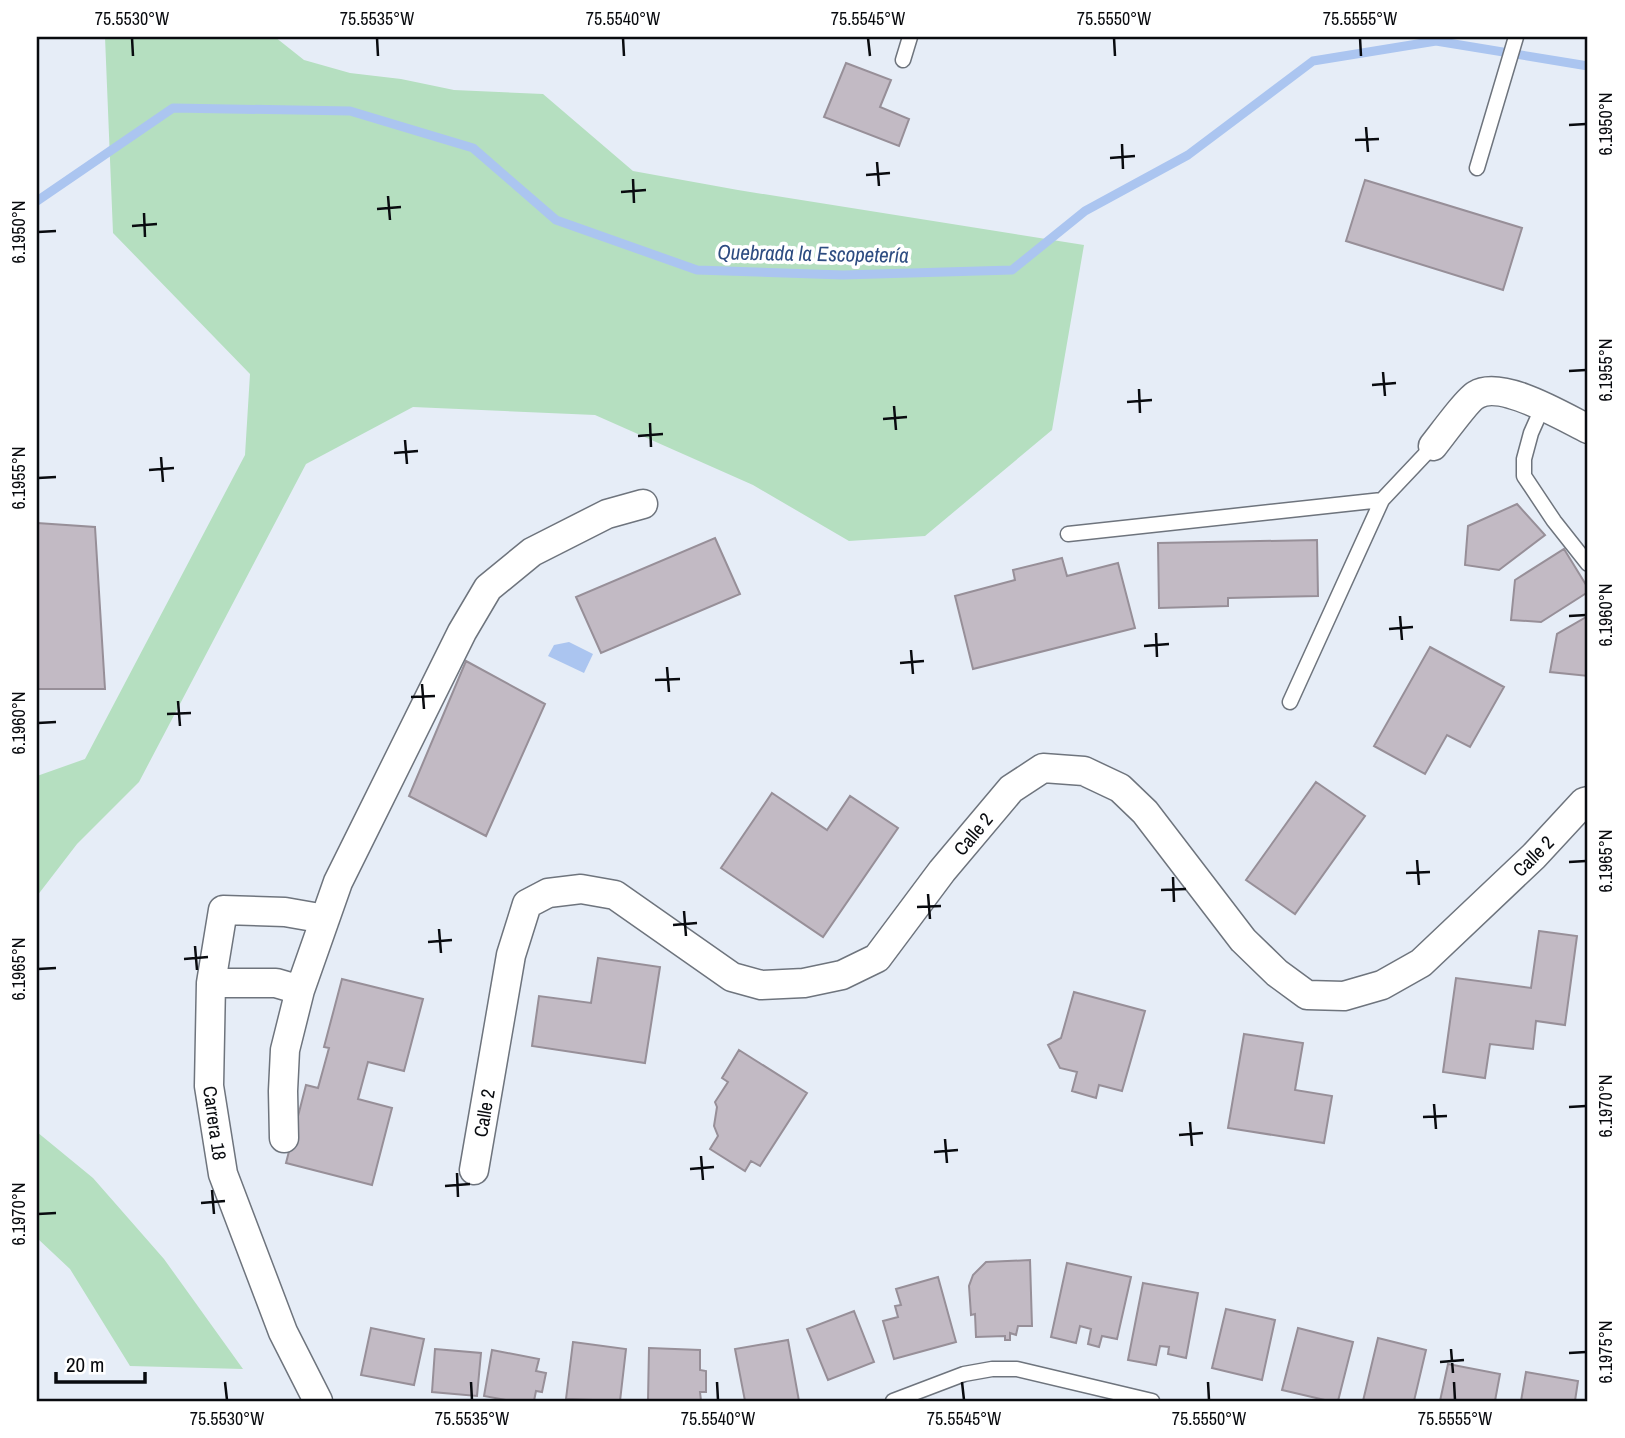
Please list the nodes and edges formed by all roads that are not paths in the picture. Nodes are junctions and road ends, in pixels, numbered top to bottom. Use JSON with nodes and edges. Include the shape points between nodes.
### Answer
{"nodes":[{"id":1,"x":910,"y":37,"type":"edge"},
{"id":2,"x":1516,"y":37,"type":"edge"},
{"id":3,"x":903,"y":60,"type":"dead end"},
{"id":4,"x":1477,"y":168,"type":"dead end"},
{"id":5,"x":1543,"y":406,"type":"junction"},
{"id":6,"x":1588,"y":429,"type":"edge"},
{"id":7,"x":1433,"y":446,"type":"joint"},
{"id":8,"x":1382,"y":500,"type":"junction"},
{"id":9,"x":643,"y":504,"type":"dead end"},
{"id":10,"x":1068,"y":534,"type":"dead end"},
{"id":11,"x":1588,"y":564,"type":"edge"},
{"id":12,"x":1290,"y":702,"type":"dead end"},
{"id":13,"x":1588,"y":801,"type":"edge"},
{"id":14,"x":325,"y":919,"type":"junction"},
{"id":15,"x":211,"y":983,"type":"junction"},
{"id":16,"x":300,"y":990,"type":"junction"},
{"id":17,"x":284,"y":1138,"type":"dead end"},
{"id":18,"x":474,"y":1170,"type":"dead end"},
{"id":19,"x":318,"y":1401,"type":"edge"},
{"id":20,"x":894,"y":1401,"type":"edge"},
{"id":21,"x":1152,"y":1401,"type":"edge"}],
"edges":[{"from":1,"to":3,"type":"lane"},
{"from":2,"to":4,"type":"lane"},
{"from":5,"to":6,"type":"street"},
{"from":5,"to":7,"type":"street","via":[[1495,390],[1475,395]]},
{"from":5,"to":11,"type":"lane","via":[[1531,433],[1524,476]]},
{"from":7,"to":8,"type":"lane"},
{"from":8,"to":10,"type":"lane"},
{"from":8,"to":12,"type":"lane"},
{"from":9,"to":14,"type":"street","via":[[607,514],[532,552],[488,588],[338,882]]},
{"from":13,"to":18,"type":"street","name":"Calle 2","via":[[1422,963],[1382,985],[1344,996],[1307,995],[1277,973],[1242,940],[1145,813],[1120,788],[1084,771],[1043,768],[1011,789],[877,958],[842,975],[804,983],[761,985],[741,980],[702,958],[615,895],[581,889],[548,893],[527,904],[511,955]]},
{"from":14,"to":15,"type":"street","name":"Carrera 18","via":[[223,910]]},
{"from":14,"to":16,"type":"street"},
{"from":15,"to":16,"type":"street","via":[[276,983]]},
{"from":15,"to":19,"type":"street","name":"Carrera 18","via":[[209,1086],[223,1174],[283,1332]]},
{"from":16,"to":17,"type":"street","via":[[285,1050]]},
{"from":20,"to":21,"type":"lane","via":[[964,1374],[1017,1369]]}]}
